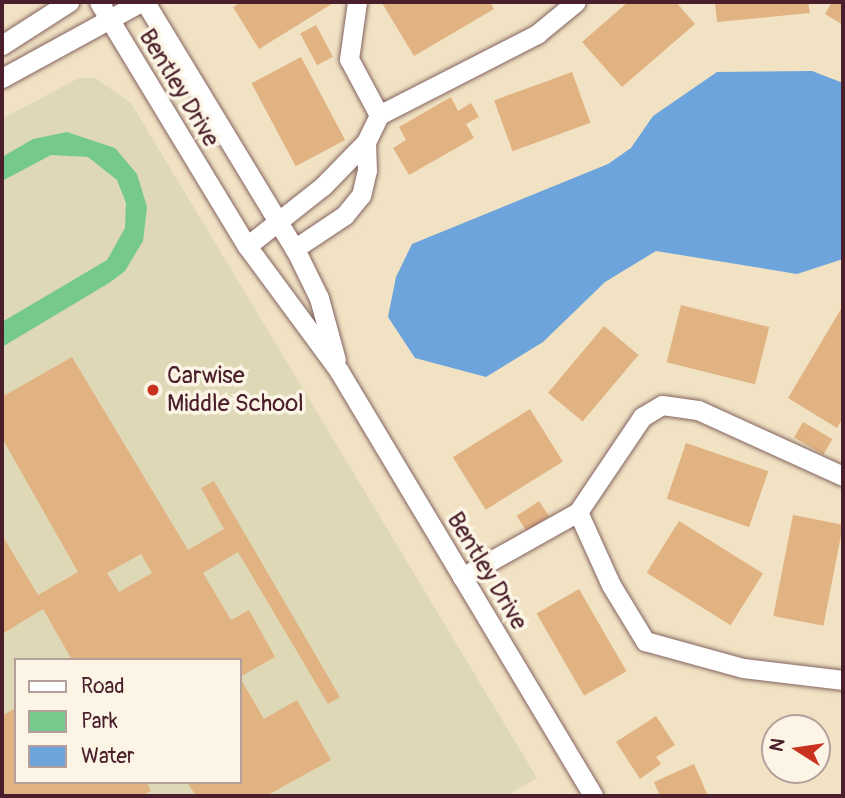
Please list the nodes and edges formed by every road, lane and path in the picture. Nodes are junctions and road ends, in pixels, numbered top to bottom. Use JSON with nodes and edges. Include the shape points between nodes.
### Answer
{"nodes":[{"id":1,"x":69,"y":2,"type":"edge"},
{"id":2,"x":99,"y":2,"type":"edge"},
{"id":3,"x":143,"y":2,"type":"edge"},
{"id":4,"x":357,"y":2,"type":"edge"},
{"id":5,"x":576,"y":2,"type":"edge"},
{"id":6,"x":110,"y":21,"type":"junction"},
{"id":7,"x":2,"y":45,"type":"edge"},
{"id":8,"x":2,"y":78,"type":"edge"},
{"id":9,"x":379,"y":115,"type":"junction"},
{"id":10,"x":366,"y":142,"type":"junction"},
{"id":11,"x":339,"y":170,"type":"junction"},
{"id":12,"x":363,"y":187,"type":"junction"},
{"id":13,"x":279,"y":220,"type":"junction"},
{"id":14,"x":247,"y":246,"type":"junction"},
{"id":15,"x":294,"y":249,"type":"junction"},
{"id":16,"x":339,"y":372,"type":"junction"},
{"id":17,"x":843,"y":476,"type":"edge"},
{"id":18,"x":578,"y":512,"type":"junction"},
{"id":19,"x":462,"y":577,"type":"junction"},
{"id":20,"x":843,"y":680,"type":"edge"},
{"id":21,"x":593,"y":796,"type":"edge"}],
"edges":[{"from":1,"to":7,"type":"street"},
{"from":2,"to":6,"type":"street","name":"Bentley Drive"},
{"from":3,"to":6,"type":"street"},
{"from":3,"to":13,"type":"street","name":"Bentley Drive"},
{"from":4,"to":9,"type":"street","via":[[349,59]]},
{"from":5,"to":9,"type":"street","via":[[537,34]]},
{"from":6,"to":8,"type":"street"},
{"from":6,"to":14,"type":"street","name":"Bentley Drive"},
{"from":9,"to":10,"type":"street"},
{"from":10,"to":11,"type":"street"},
{"from":10,"to":12,"type":"street"},
{"from":11,"to":12,"type":"street"},
{"from":11,"to":13,"type":"street"},
{"from":12,"to":15,"type":"street","via":[[345,215]]},
{"from":13,"to":14,"type":"street"},
{"from":13,"to":15,"type":"street","name":"Bentley Drive"},
{"from":14,"to":16,"type":"street","name":"Bentley Drive"},
{"from":15,"to":16,"type":"street","name":"Bentley Drive","via":[[319,298]]},
{"from":16,"to":19,"type":"street","name":"Bentley Drive"},
{"from":17,"to":18,"type":"street","via":[[709,415],[662,405],[642,417]]},
{"from":18,"to":19,"type":"street"},
{"from":18,"to":20,"type":"street","via":[[611,585],[645,641],[743,668]]},
{"from":19,"to":21,"type":"street","name":"Bentley Drive"}]}
